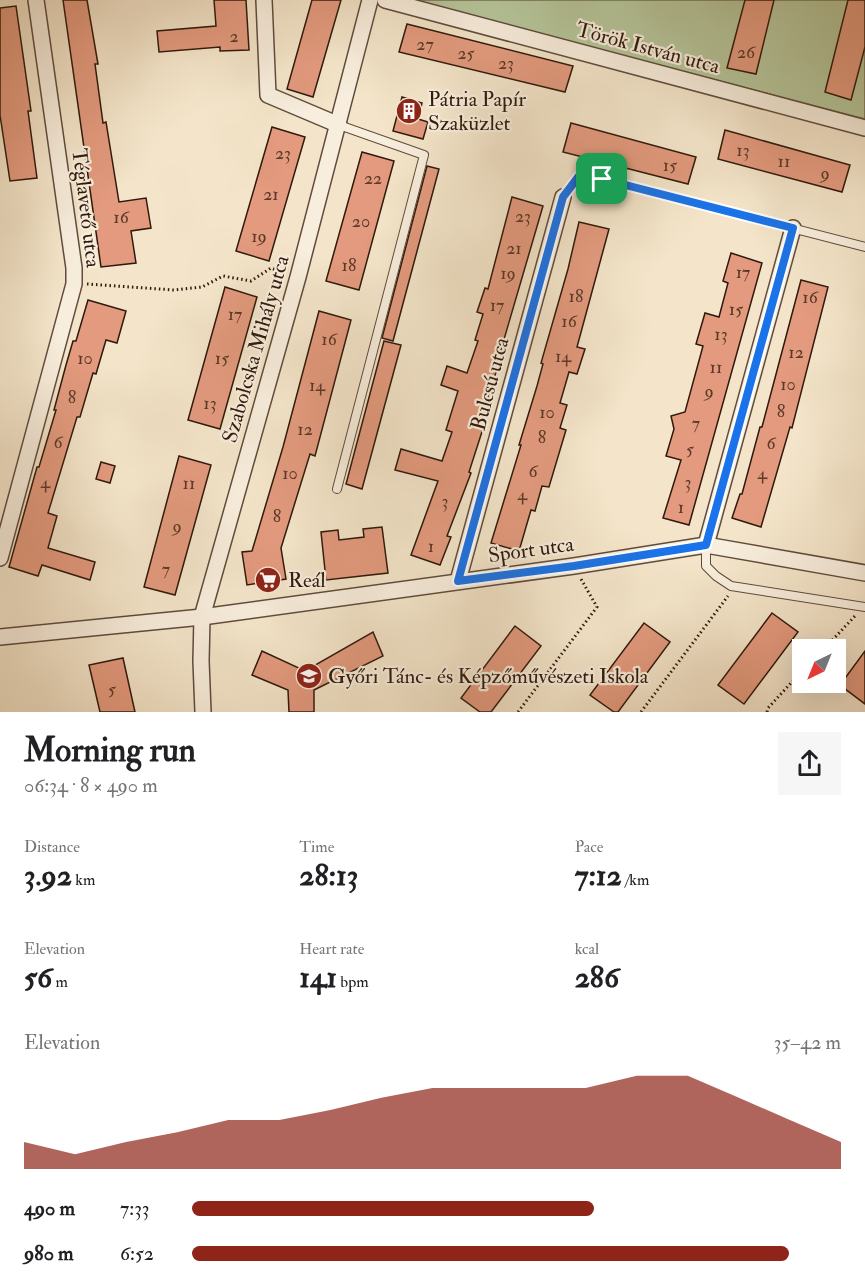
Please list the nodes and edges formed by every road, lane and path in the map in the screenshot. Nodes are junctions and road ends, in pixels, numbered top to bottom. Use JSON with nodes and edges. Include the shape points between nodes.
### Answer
{"nodes":[{"id":1,"x":36,"y":0,"type":"edge"},
{"id":2,"x":264,"y":0,"type":"edge"},
{"id":3,"x":370,"y":0,"type":"edge"},
{"id":4,"x":385,"y":0,"type":"edge"},
{"id":5,"x":339,"y":125,"type":"junction"},
{"id":6,"x":865,"y":128,"type":"edge"},
{"id":7,"x":563,"y":197,"type":"joint"},
{"id":8,"x":793,"y":228,"type":"junction"},
{"id":9,"x":865,"y":247,"type":"edge"},
{"id":10,"x":298,"y":277,"type":"junction"},
{"id":11,"x":74,"y":284,"type":"junction"},
{"id":12,"x":337,"y":489,"type":"dead end"},
{"id":13,"x":706,"y":545,"type":"junction"},
{"id":14,"x":0,"y":558,"type":"edge"},
{"id":15,"x":574,"y":566,"type":"junction"},
{"id":16,"x":865,"y":573,"type":"edge"},
{"id":17,"x":458,"y":581,"type":"junction"},
{"id":18,"x":735,"y":586,"type":"junction"},
{"id":19,"x":864,"y":607,"type":"edge"},
{"id":20,"x":202,"y":616,"type":"junction"},
{"id":21,"x":0,"y":637,"type":"edge"},
{"id":22,"x":833,"y":639,"type":"edge"},
{"id":23,"x":792,"y":682,"type":"edge"},
{"id":24,"x":203,"y":712,"type":"edge"},
{"id":25,"x":518,"y":712,"type":"edge"},
{"id":26,"x":641,"y":712,"type":"edge"},
{"id":27,"x":767,"y":712,"type":"edge"}],
"edges":[{"from":1,"to":11,"type":"street","name":"Téglavető utca"},
{"from":2,"to":5,"type":"street","via":[[268,95]]},
{"from":3,"to":5,"type":"street","name":"Szabolcska Mihály utca"},
{"from":4,"to":6,"type":"street","name":"Török István utca"},
{"from":5,"to":10,"type":"street","name":"Szabolcska Mihály utca"},
{"from":5,"to":12,"type":"lane","via":[[424,155]]},
{"from":7,"to":8,"type":"lane","via":[[579,176],[602,179]]},
{"from":7,"to":17,"type":"street","name":"Bulcsú utca"},
{"from":8,"to":9,"type":"lane"},
{"from":8,"to":13,"type":"street"},
{"from":10,"to":11,"type":"path","via":[[271,268],[251,281],[223,276],[202,287],[174,290]]},
{"from":10,"to":20,"type":"street","name":"Szabolcska Mihály utca"},
{"from":11,"to":14,"type":"street","name":"Téglavető utca"},
{"from":13,"to":15,"type":"street","name":"Sport utca"},
{"from":13,"to":16,"type":"street","name":"Sport utca"},
{"from":13,"to":18,"type":"lane","via":[[706,566]]},
{"from":15,"to":17,"type":"street","name":"Sport utca"},
{"from":15,"to":25,"type":"path","via":[[597,607]]},
{"from":17,"to":20,"type":"street","name":"Sport utca"},
{"from":18,"to":19,"type":"lane"},
{"from":18,"to":26,"type":"path"},
{"from":19,"to":22,"type":"path"},
{"from":20,"to":21,"type":"street"},
{"from":20,"to":24,"type":"street","name":"Szabolcska Mihály utca"},
{"from":23,"to":27,"type":"path"}]}
